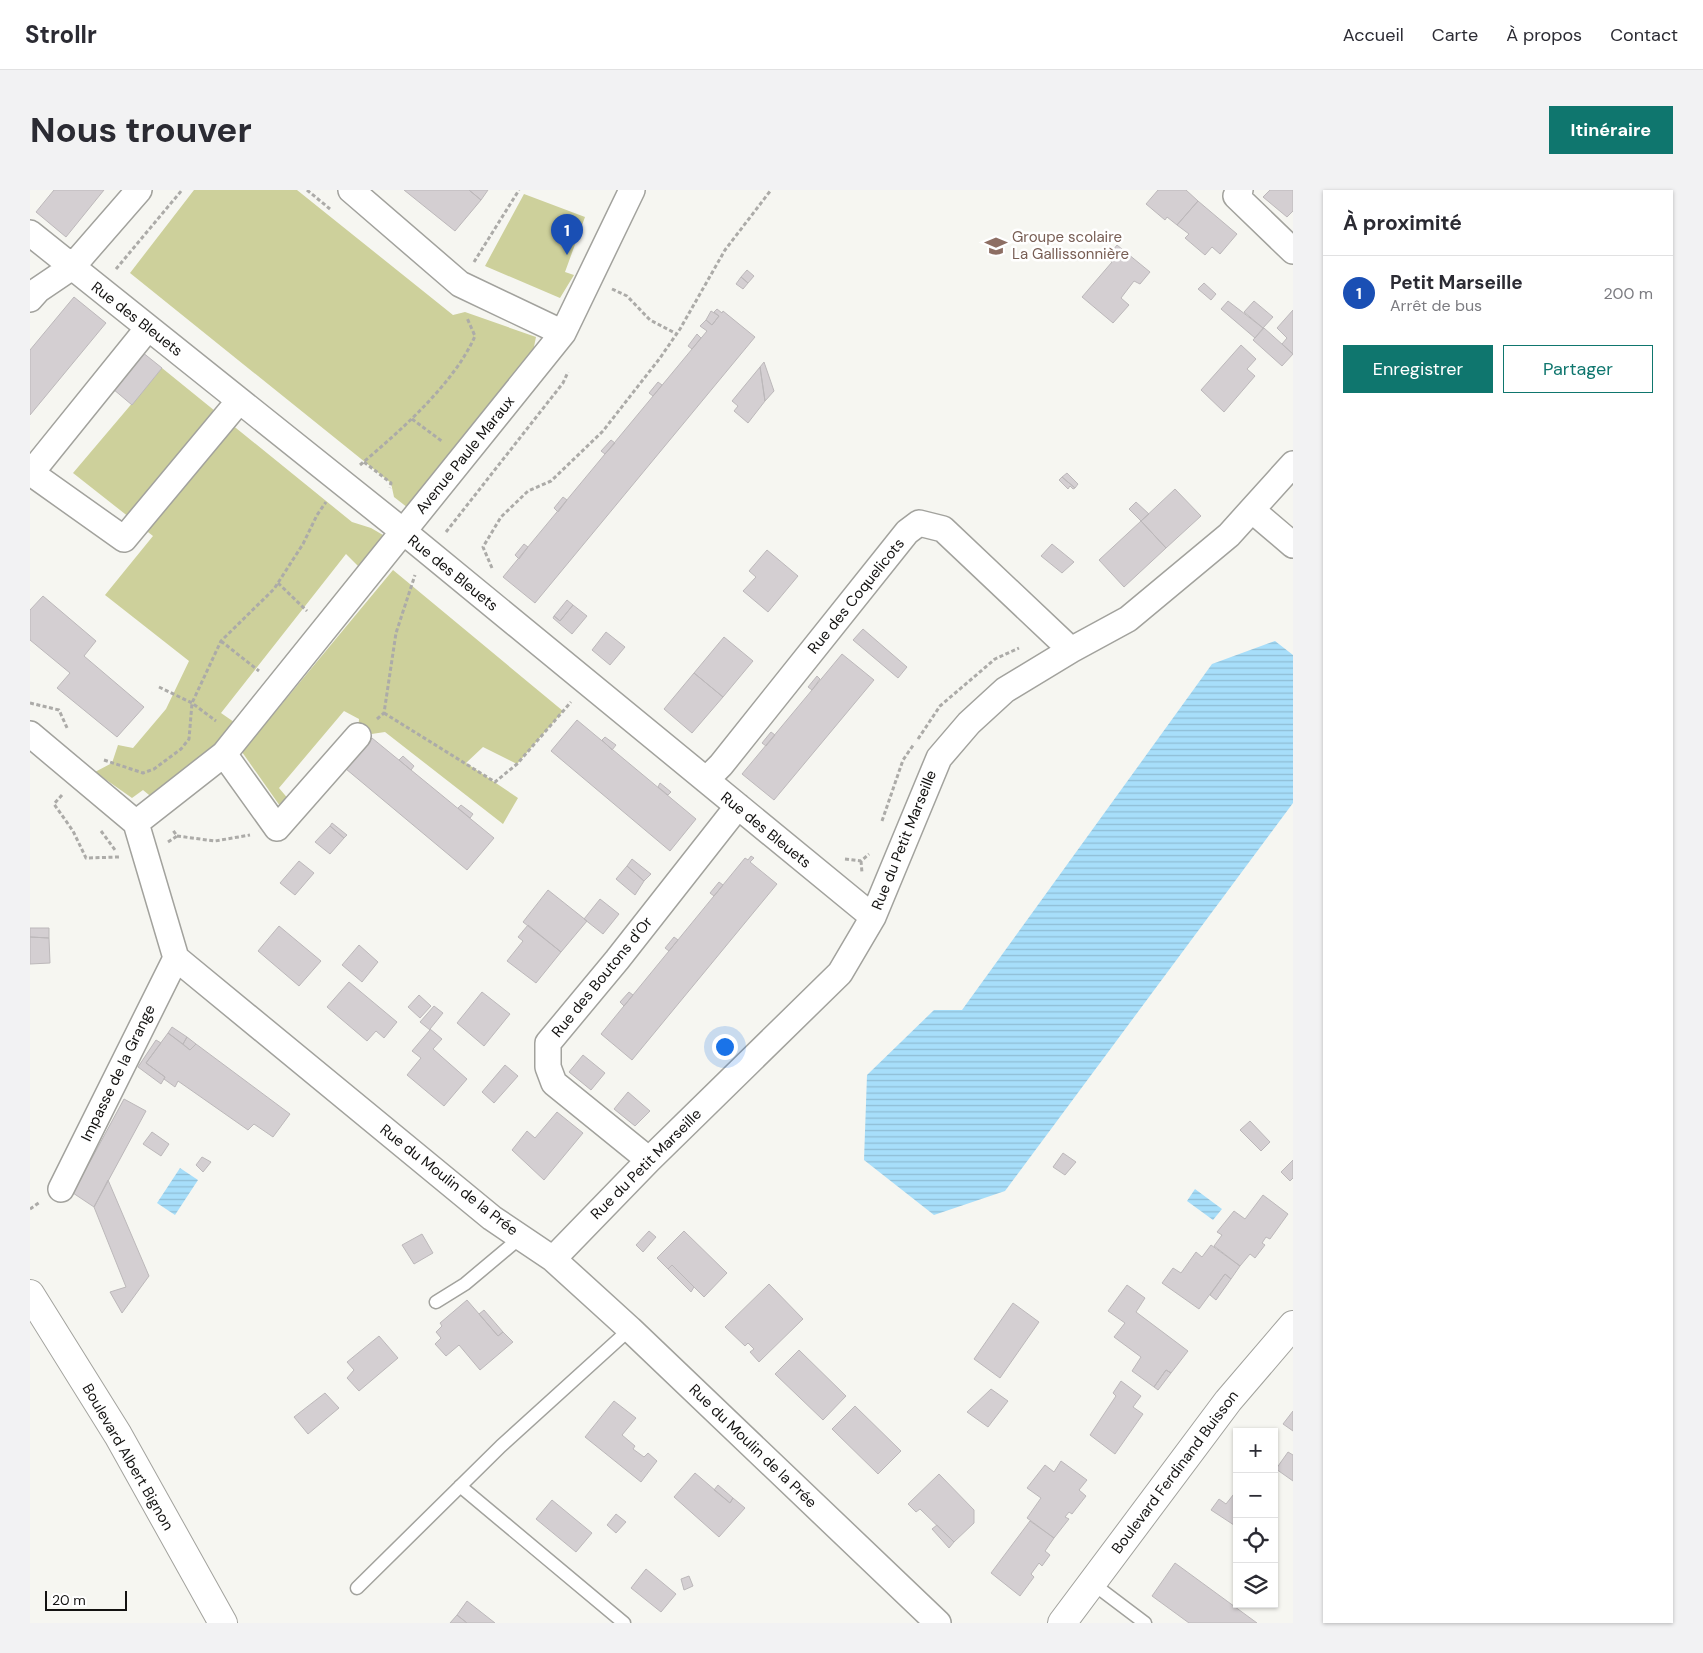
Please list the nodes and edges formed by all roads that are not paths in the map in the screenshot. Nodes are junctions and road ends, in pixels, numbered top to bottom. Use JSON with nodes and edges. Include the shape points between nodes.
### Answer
{"nodes":[{"id":1,"x":139,"y":190,"type":"edge"},
{"id":2,"x":351,"y":190,"type":"edge"},
{"id":3,"x":632,"y":190,"type":"edge"},
{"id":4,"x":1240,"y":190,"type":"edge"},
{"id":5,"x":30,"y":233,"type":"edge"},
{"id":6,"x":1293,"y":251,"type":"edge"},
{"id":7,"x":72,"y":268,"type":"junction"},
{"id":8,"x":30,"y":299,"type":"edge"},
{"id":9,"x":148,"y":328,"type":"junction"},
{"id":10,"x":562,"y":333,"type":"junction"},
{"id":11,"x":239,"y":400,"type":"junction"},
{"id":12,"x":1293,"y":464,"type":"edge"},
{"id":13,"x":1253,"y":511,"type":"junction"},
{"id":14,"x":400,"y":537,"type":"junction"},
{"id":15,"x":1293,"y":545,"type":"edge"},
{"id":16,"x":1071,"y":650,"type":"junction"},
{"id":17,"x":30,"y":734,"type":"edge"},
{"id":18,"x":358,"y":736,"type":"road end"},
{"id":19,"x":231,"y":745,"type":"junction"},
{"id":20,"x":706,"y":780,"type":"junction"},
{"id":21,"x":738,"y":806,"type":"junction"},
{"id":22,"x":136,"y":823,"type":"junction"},
{"id":23,"x":873,"y":917,"type":"junction"},
{"id":24,"x":176,"y":958,"type":"junction"},
{"id":25,"x":649,"y":1160,"type":"junction"},
{"id":26,"x":61,"y":1189,"type":"dead end"},
{"id":27,"x":521,"y":1237,"type":"junction"},
{"id":28,"x":553,"y":1259,"type":"junction"},
{"id":29,"x":30,"y":1294,"type":"edge"},
{"id":30,"x":436,"y":1302,"type":"dead end"},
{"id":31,"x":1293,"y":1325,"type":"edge"},
{"id":32,"x":630,"y":1329,"type":"junction"},
{"id":33,"x":460,"y":1486,"type":"junction"},
{"id":34,"x":1092,"y":1583,"type":"junction"},
{"id":35,"x":357,"y":1588,"type":"dead end"},
{"id":36,"x":223,"y":1623,"type":"edge"},
{"id":37,"x":624,"y":1623,"type":"edge"},
{"id":38,"x":938,"y":1623,"type":"edge"},
{"id":39,"x":1062,"y":1623,"type":"edge"},
{"id":40,"x":1143,"y":1623,"type":"edge"}],
"edges":[{"from":1,"to":7,"type":"street"},
{"from":2,"to":10,"type":"street","via":[[460,284]]},
{"from":3,"to":10,"type":"street","name":"Avenue Paule Maraux"},
{"from":4,"to":6,"type":"street","via":[[1236,196]]},
{"from":5,"to":7,"type":"street","name":"Rue des Bleuets"},
{"from":7,"to":8,"type":"street"},
{"from":7,"to":9,"type":"street","name":"Rue des Bleuets"},
{"from":9,"to":11,"type":"street","name":"Rue des Bleuets"},
{"from":9,"to":11,"type":"street","via":[[31,472],[124,539]]},
{"from":10,"to":14,"type":"street","name":"Avenue Paule Maraux"},
{"from":11,"to":14,"type":"street","name":"Rue des Bleuets","via":[[341,482]]},
{"from":12,"to":13,"type":"street","name":"Rue du Petit Marseille"},
{"from":13,"to":15,"type":"street"},
{"from":13,"to":16,"type":"street","name":"Rue du Petit Marseille","via":[[1230,535],[1128,619]]},
{"from":14,"to":19,"type":"street","name":"Avenue Paule Maraux"},
{"from":14,"to":20,"type":"street","name":"Rue des Bleuets","via":[[588,683]]},
{"from":16,"to":20,"type":"street","name":"Rue des Coquelicots","via":[[943,529],[919,524],[907,532]]},
{"from":16,"to":23,"type":"street","name":"Rue du Petit Marseille","via":[[1004,690],[939,758]]},
{"from":17,"to":22,"type":"street"},
{"from":18,"to":19,"type":"street","via":[[277,828]]},
{"from":19,"to":22,"type":"street","name":"Avenue Paule Maraux"},
{"from":20,"to":21,"type":"street","name":"Rue des Bleuets"},
{"from":21,"to":23,"type":"street","name":"Rue des Bleuets"},
{"from":21,"to":25,"type":"street","name":"Rue des Boutons d'Or","via":[[548,1043],[548,1067],[554,1083]]},
{"from":22,"to":24,"type":"street"},
{"from":23,"to":25,"type":"street","name":"Rue du Petit Marseille","via":[[840,974]]},
{"from":24,"to":26,"type":"street","name":"Impasse de la Grange"},
{"from":24,"to":27,"type":"street","name":"Rue du Moulin de la Prée","via":[[492,1218]]},
{"from":25,"to":28,"type":"street","name":"Rue du Petit Marseille"},
{"from":27,"to":28,"type":"street","name":"Rue du Moulin de la Prée"},
{"from":27,"to":30,"type":"lane","via":[[465,1284]]},
{"from":28,"to":32,"type":"street","name":"Rue du Moulin de la Prée"},
{"from":29,"to":36,"type":"main road","name":"Boulevard Albert Bignon","via":[[118,1435]]},
{"from":31,"to":34,"type":"main road","name":"Boulevard Ferdinand Buisson","via":[[1228,1401]]},
{"from":32,"to":33,"type":"lane"},
{"from":32,"to":38,"type":"street","name":"Rue du Moulin de la Prée"},
{"from":33,"to":35,"type":"lane"},
{"from":33,"to":37,"type":"lane"},
{"from":34,"to":39,"type":"main road","name":"Boulevard Ferdinand Buisson"},
{"from":34,"to":40,"type":"lane"}]}
